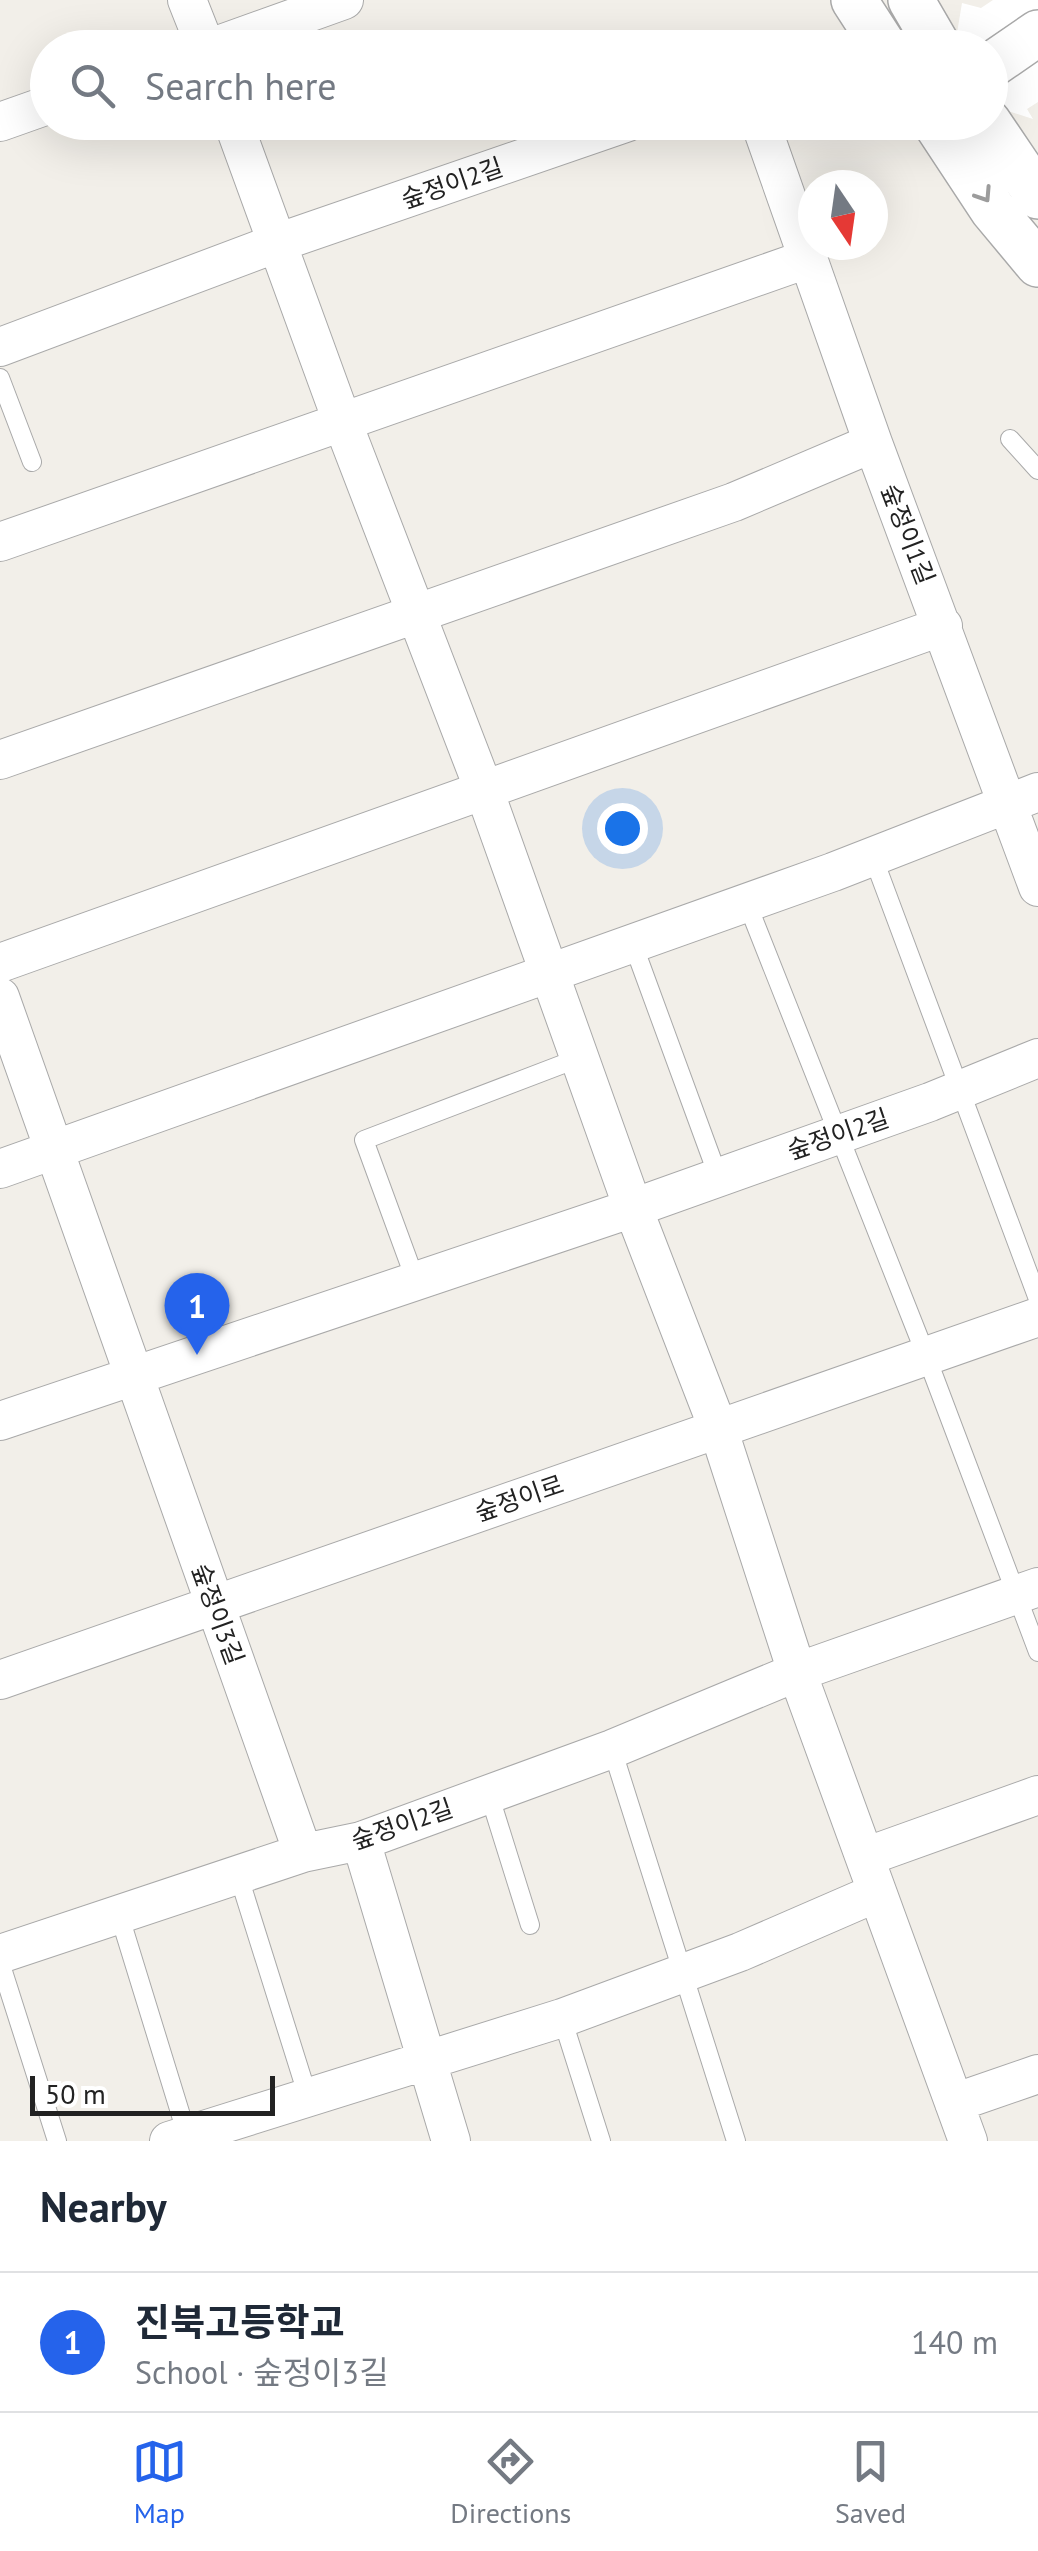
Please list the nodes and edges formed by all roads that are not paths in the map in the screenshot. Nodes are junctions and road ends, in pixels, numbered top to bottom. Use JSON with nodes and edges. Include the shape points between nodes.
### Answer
{"nodes":[{"id":1,"x":187,"y":0,"type":"edge"},
{"id":2,"x":344,"y":0,"type":"edge"},
{"id":3,"x":854,"y":0,"type":"edge"},
{"id":4,"x":911,"y":0,"type":"edge"},
{"id":5,"x":200,"y":30,"type":"edge"},
{"id":6,"x":259,"y":30,"type":"edge"},
{"id":7,"x":873,"y":30,"type":"edge"},
{"id":8,"x":928,"y":30,"type":"edge"},
{"id":9,"x":1038,"y":33,"type":"edge"},
{"id":10,"x":1008,"y":54,"type":"edge"},
{"id":11,"x":30,"y":111,"type":"edge"},
{"id":12,"x":0,"y":122,"type":"edge"},
{"id":13,"x":239,"y":140,"type":"edge"},
{"id":14,"x":576,"y":140,"type":"edge"},
{"id":15,"x":766,"y":140,"type":"edge"},
{"id":16,"x":947,"y":140,"type":"edge"},
{"id":17,"x":1000,"y":140,"type":"edge"},
{"id":18,"x":1038,"y":196,"type":"edge"},
{"id":19,"x":798,"y":233,"type":"edge"},
{"id":20,"x":276,"y":243,"type":"junction"},
{"id":21,"x":804,"y":260,"type":"edge"},
{"id":22,"x":807,"y":260,"type":"edge"},
{"id":23,"x":1038,"y":264,"type":"edge"},
{"id":24,"x":0,"y":347,"type":"edge"},
{"id":25,"x":0,"y":378,"type":"edge"},
{"id":26,"x":342,"y":421,"type":"junction"},
{"id":27,"x":1010,"y":440,"type":"dead end"},
{"id":28,"x":873,"y":443,"type":"junction"},
{"id":29,"x":32,"y":462,"type":"dead end"},
{"id":30,"x":1038,"y":470,"type":"edge"},
{"id":31,"x":0,"y":542,"type":"edge"},
{"id":32,"x":417,"y":613,"type":"junction"},
{"id":33,"x":943,"y":626,"type":"junction"},
{"id":34,"x":0,"y":760,"type":"edge"},
{"id":35,"x":484,"y":790,"type":"junction"},
{"id":36,"x":1022,"y":798,"type":"edge"},
{"id":37,"x":873,"y":856,"type":"junction"},
{"id":38,"x":1038,"y":887,"type":"edge"},
{"id":39,"x":747,"y":903,"type":"junction"},
{"id":40,"x":633,"y":944,"type":"junction"},
{"id":41,"x":0,"y":962,"type":"edge"},
{"id":42,"x":549,"y":975,"type":"junction"},
{"id":43,"x":0,"y":997,"type":"edge"},
{"id":44,"x":578,"y":1058,"type":"junction"},
{"id":45,"x":1038,"y":1058,"type":"edge"},
{"id":46,"x":945,"y":1096,"type":"junction"},
{"id":47,"x":840,"y":1134,"type":"junction"},
{"id":48,"x":54,"y":1150,"type":"junction"},
{"id":49,"x":0,"y":1169,"type":"edge"},
{"id":50,"x":718,"y":1176,"type":"junction"},
{"id":51,"x":633,"y":1208,"type":"junction"},
{"id":52,"x":415,"y":1279,"type":"junction"},
{"id":53,"x":1038,"y":1299,"type":"edge"},
{"id":54,"x":1038,"y":1316,"type":"edge"},
{"id":55,"x":927,"y":1358,"type":"junction"},
{"id":56,"x":134,"y":1376,"type":"junction"},
{"id":57,"x":0,"y":1421,"type":"edge"},
{"id":58,"x":718,"y":1428,"type":"junction"},
{"id":59,"x":1027,"y":1591,"type":"edge"},
{"id":60,"x":214,"y":1604,"type":"junction"},
{"id":61,"x":1038,"y":1652,"type":"edge"},
{"id":62,"x":797,"y":1672,"type":"junction"},
{"id":63,"x":0,"y":1680,"type":"edge"},
{"id":64,"x":612,"y":1749,"type":"junction"},
{"id":65,"x":488,"y":1794,"type":"junction"},
{"id":66,"x":1038,"y":1795,"type":"edge"},
{"id":67,"x":361,"y":1841,"type":"junction"},
{"id":68,"x":302,"y":1852,"type":"junction"},
{"id":69,"x":864,"y":1856,"type":"junction"},
{"id":70,"x":238,"y":1874,"type":"junction"},
{"id":71,"x":876,"y":1893,"type":"junction"},
{"id":72,"x":119,"y":1914,"type":"junction"},
{"id":73,"x":530,"y":1926,"type":"dead end"},
{"id":74,"x":0,"y":1954,"type":"edge"},
{"id":75,"x":0,"y":1962,"type":"edge"},
{"id":76,"x":682,"y":1972,"type":"junction"},
{"id":77,"x":562,"y":2018,"type":"junction"},
{"id":78,"x":427,"y":2060,"type":"junction"},
{"id":79,"x":1038,"y":2074,"type":"edge"},
{"id":80,"x":308,"y":2098,"type":"junction"},
{"id":81,"x":954,"y":2103,"type":"junction"},
{"id":82,"x":178,"y":2138,"type":"edge"},
{"id":83,"x":57,"y":2141,"type":"edge"},
{"id":84,"x":452,"y":2141,"type":"edge"},
{"id":85,"x":600,"y":2141,"type":"edge"},
{"id":86,"x":736,"y":2141,"type":"edge"},
{"id":87,"x":968,"y":2141,"type":"edge"}],
"edges":[{"from":1,"to":5,"type":"street"},
{"from":2,"to":6,"type":"street"},
{"from":3,"to":7,"type":"street"},
{"from":4,"to":8,"type":"street"},
{"from":9,"to":10,"type":"street"},
{"from":11,"to":12,"type":"street"},
{"from":13,"to":20,"type":"street"},
{"from":14,"to":20,"type":"street","name":"숲정이2길"},
{"from":15,"to":19,"type":"street","name":"숲정이1길"},
{"from":16,"to":23,"type":"street","one_way":true},
{"from":17,"to":18,"type":"street"},
{"from":20,"to":24,"type":"street","name":"숲정이2길"},
{"from":20,"to":26,"type":"street"},
{"from":21,"to":26,"type":"street"},
{"from":22,"to":28,"type":"street","name":"숲정이1길"},
{"from":25,"to":29,"type":"lane"},
{"from":26,"to":31,"type":"street"},
{"from":26,"to":32,"type":"street"},
{"from":27,"to":30,"type":"lane"},
{"from":28,"to":32,"type":"street","via":[[734,502]]},
{"from":28,"to":33,"type":"street","name":"숲정이1길"},
{"from":32,"to":34,"type":"street"},
{"from":32,"to":35,"type":"street"},
{"from":33,"to":35,"type":"street"},
{"from":33,"to":36,"type":"street","name":"숲정이1길"},
{"from":35,"to":41,"type":"street"},
{"from":35,"to":42,"type":"street"},
{"from":36,"to":37,"type":"street"},
{"from":36,"to":38,"type":"street","name":"숲정이1길"},
{"from":37,"to":39,"type":"street"},
{"from":37,"to":46,"type":"lane"},
{"from":39,"to":40,"type":"street"},
{"from":39,"to":47,"type":"lane"},
{"from":40,"to":42,"type":"street"},
{"from":40,"to":50,"type":"lane"},
{"from":42,"to":44,"type":"street"},
{"from":42,"to":48,"type":"street"},
{"from":43,"to":48,"type":"street","name":"숲정이3길"},
{"from":44,"to":51,"type":"street"},
{"from":44,"to":52,"type":"lane","via":[[364,1140]]},
{"from":45,"to":46,"type":"street"},
{"from":46,"to":47,"type":"street","name":"숲정이2길"},
{"from":46,"to":53,"type":"lane"},
{"from":47,"to":50,"type":"street","name":"숲정이2길"},
{"from":47,"to":55,"type":"lane"},
{"from":48,"to":49,"type":"street"},
{"from":48,"to":56,"type":"street","name":"숲정이3길"},
{"from":50,"to":51,"type":"street","name":"숲정이2길"},
{"from":51,"to":52,"type":"street","name":"숲정이2길"},
{"from":51,"to":58,"type":"street"},
{"from":52,"to":56,"type":"street"},
{"from":54,"to":55,"type":"street","name":"숲정이로"},
{"from":55,"to":58,"type":"street","name":"숲정이로"},
{"from":55,"to":59,"type":"lane"},
{"from":56,"to":57,"type":"street"},
{"from":56,"to":60,"type":"street","name":"숲정이3길"},
{"from":58,"to":60,"type":"street","name":"숲정이로"},
{"from":58,"to":62,"type":"street"},
{"from":59,"to":61,"type":"lane"},
{"from":59,"to":62,"type":"street","name":"숲정이2길"},
{"from":60,"to":63,"type":"street","name":"숲정이로"},
{"from":60,"to":68,"type":"street","name":"숲정이3길"},
{"from":62,"to":64,"type":"street","name":"숲정이2길"},
{"from":62,"to":69,"type":"street"},
{"from":64,"to":65,"type":"street","name":"숲정이2길"},
{"from":64,"to":76,"type":"lane"},
{"from":65,"to":67,"type":"street","name":"숲정이2길"},
{"from":65,"to":73,"type":"lane"},
{"from":66,"to":69,"type":"street"},
{"from":67,"to":68,"type":"street","name":"숲정이2길"},
{"from":67,"to":78,"type":"street"},
{"from":68,"to":70,"type":"street","name":"숲정이2길"},
{"from":69,"to":71,"type":"street"},
{"from":70,"to":72,"type":"street","name":"숲정이2길"},
{"from":70,"to":80,"type":"lane"},
{"from":71,"to":76,"type":"street"},
{"from":71,"to":81,"type":"street"},
{"from":72,"to":74,"type":"street","name":"숲정이2길"},
{"from":72,"to":82,"type":"lane"},
{"from":75,"to":83,"type":"lane"},
{"from":76,"to":77,"type":"street"},
{"from":76,"to":86,"type":"lane"},
{"from":77,"to":78,"type":"street"},
{"from":77,"to":85,"type":"lane"},
{"from":78,"to":80,"type":"street"},
{"from":78,"to":84,"type":"street"},
{"from":79,"to":81,"type":"street"},
{"from":80,"to":82,"type":"street"},
{"from":81,"to":87,"type":"street"}]}
